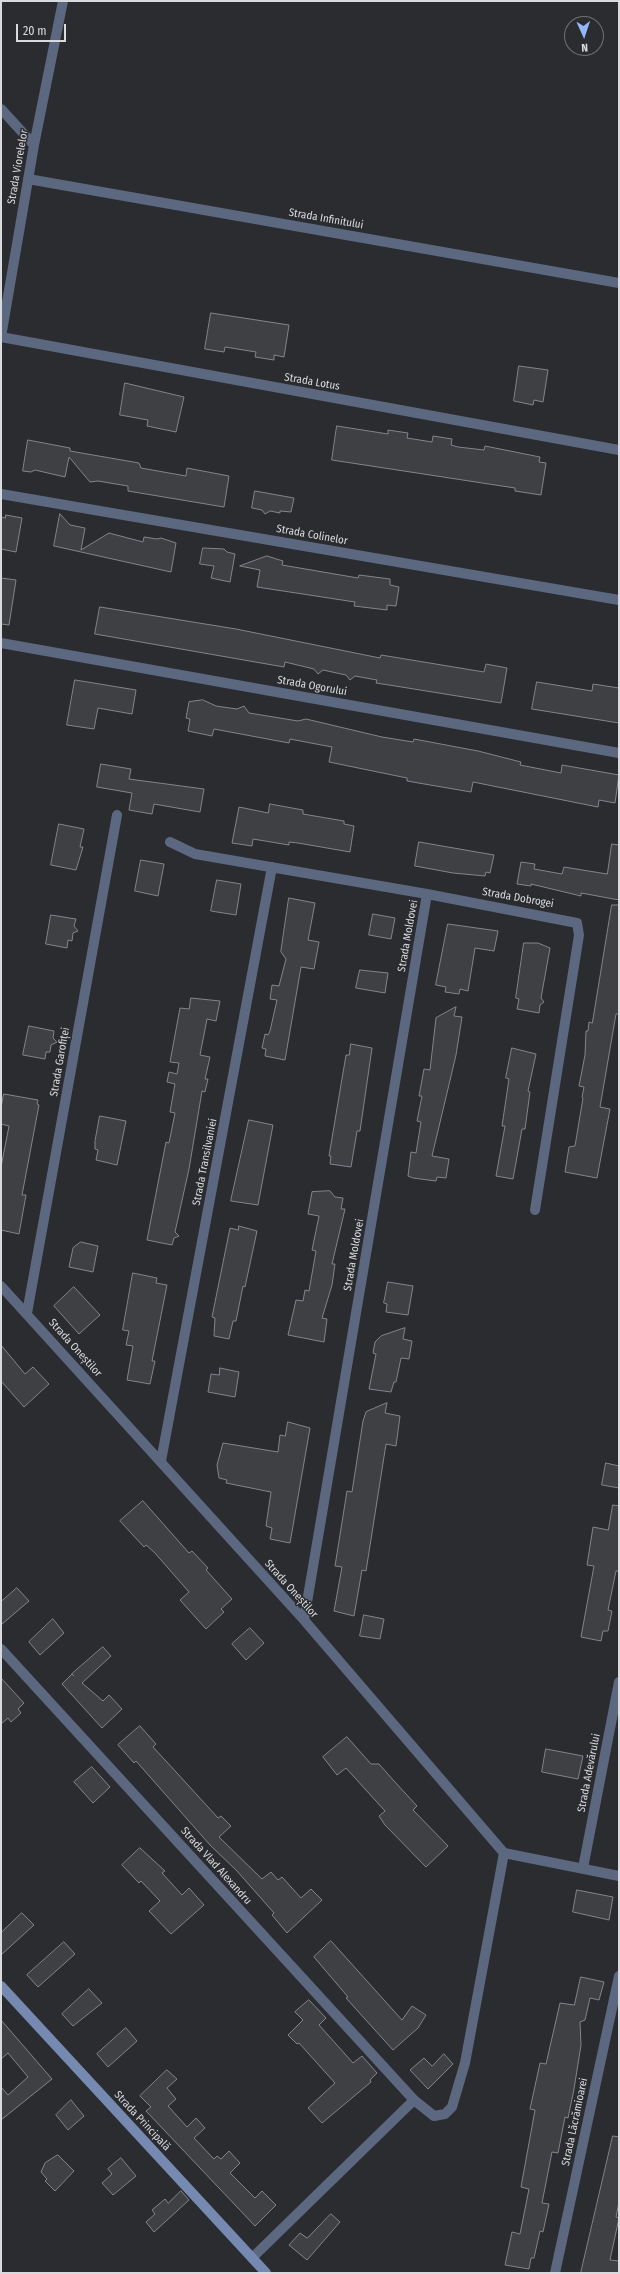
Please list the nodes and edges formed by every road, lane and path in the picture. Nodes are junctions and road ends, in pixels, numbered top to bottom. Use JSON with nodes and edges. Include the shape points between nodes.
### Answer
{"nodes":[{"id":1,"x":63,"y":1,"type":"edge"},
{"id":2,"x":1,"y":109,"type":"edge"},
{"id":3,"x":34,"y":145,"type":"junction"},
{"id":4,"x":28,"y":179,"type":"junction"},
{"id":5,"x":619,"y":283,"type":"edge"},
{"id":6,"x":1,"y":337,"type":"edge"},
{"id":7,"x":619,"y":450,"type":"edge"},
{"id":8,"x":1,"y":494,"type":"edge"},
{"id":9,"x":619,"y":600,"type":"edge"},
{"id":10,"x":1,"y":643,"type":"edge"},
{"id":11,"x":619,"y":753,"type":"edge"},
{"id":12,"x":116,"y":815,"type":"dead end"},
{"id":13,"x":170,"y":842,"type":"dead end"},
{"id":14,"x":272,"y":867,"type":"junction"},
{"id":15,"x":428,"y":894,"type":"junction"},
{"id":16,"x":536,"y":1210,"type":"dead end"},
{"id":17,"x":1,"y":1286,"type":"edge"},
{"id":18,"x":27,"y":1312,"type":"junction"},
{"id":19,"x":161,"y":1461,"type":"junction"},
{"id":20,"x":304,"y":1620,"type":"junction"},
{"id":21,"x":1,"y":1649,"type":"edge"},
{"id":22,"x":619,"y":1682,"type":"edge"},
{"id":23,"x":504,"y":1853,"type":"junction"},
{"id":24,"x":583,"y":1868,"type":"junction"},
{"id":25,"x":619,"y":1876,"type":"edge"},
{"id":26,"x":619,"y":1976,"type":"edge"},
{"id":27,"x":1,"y":1986,"type":"edge"},
{"id":28,"x":414,"y":2100,"type":"junction"},
{"id":29,"x":252,"y":2258,"type":"junction"},
{"id":30,"x":266,"y":2273,"type":"edge"},
{"id":31,"x":555,"y":2273,"type":"edge"}],
"edges":[{"from":1,"to":3,"type":"street","name":"Strada Viorelelor"},
{"from":2,"to":3,"type":"street"},
{"from":3,"to":4,"type":"street","name":"Strada Viorelelor"},
{"from":4,"to":5,"type":"street","name":"Strada Infinitului"},
{"from":4,"to":6,"type":"street","name":"Strada Viorelelor"},
{"from":6,"to":7,"type":"street","name":"Strada Lotus"},
{"from":8,"to":9,"type":"street","name":"Strada Colinelor"},
{"from":10,"to":11,"type":"street","name":"Strada Ogorului"},
{"from":12,"to":18,"type":"street","name":"Strada Garofiței"},
{"from":13,"to":14,"type":"street","name":"Strada Dobrogei","via":[[195,854]]},
{"from":14,"to":15,"type":"street","name":"Strada Dobrogei"},
{"from":14,"to":19,"type":"street","name":"Strada Transilvaniei"},
{"from":15,"to":16,"type":"street","name":"Strada Dobrogei","via":[[577,923],[579,935]]},
{"from":15,"to":20,"type":"street","name":"Strada Moldovei"},
{"from":17,"to":18,"type":"street","name":"Strada Oneștilor"},
{"from":18,"to":19,"type":"street","name":"Strada Oneștilor"},
{"from":19,"to":20,"type":"street","name":"Strada Oneștilor"},
{"from":20,"to":23,"type":"street","name":"Strada Oneștilor"},
{"from":21,"to":28,"type":"street","name":"Strada Vlad Alexandru"},
{"from":22,"to":24,"type":"street","name":"Strada Adevărului"},
{"from":23,"to":24,"type":"street"},
{"from":23,"to":28,"type":"street","name":"Strada Vlad Alexandru","via":[[465,2063],[452,2107],[445,2114],[434,2116]]},
{"from":24,"to":25,"type":"street"},
{"from":26,"to":31,"type":"street","name":"Strada Lăcrămioarei"},
{"from":27,"to":29,"type":"main road","name":"Strada Principală"},
{"from":28,"to":29,"type":"street"},
{"from":29,"to":30,"type":"main road","name":"Strada Principală"}]}
